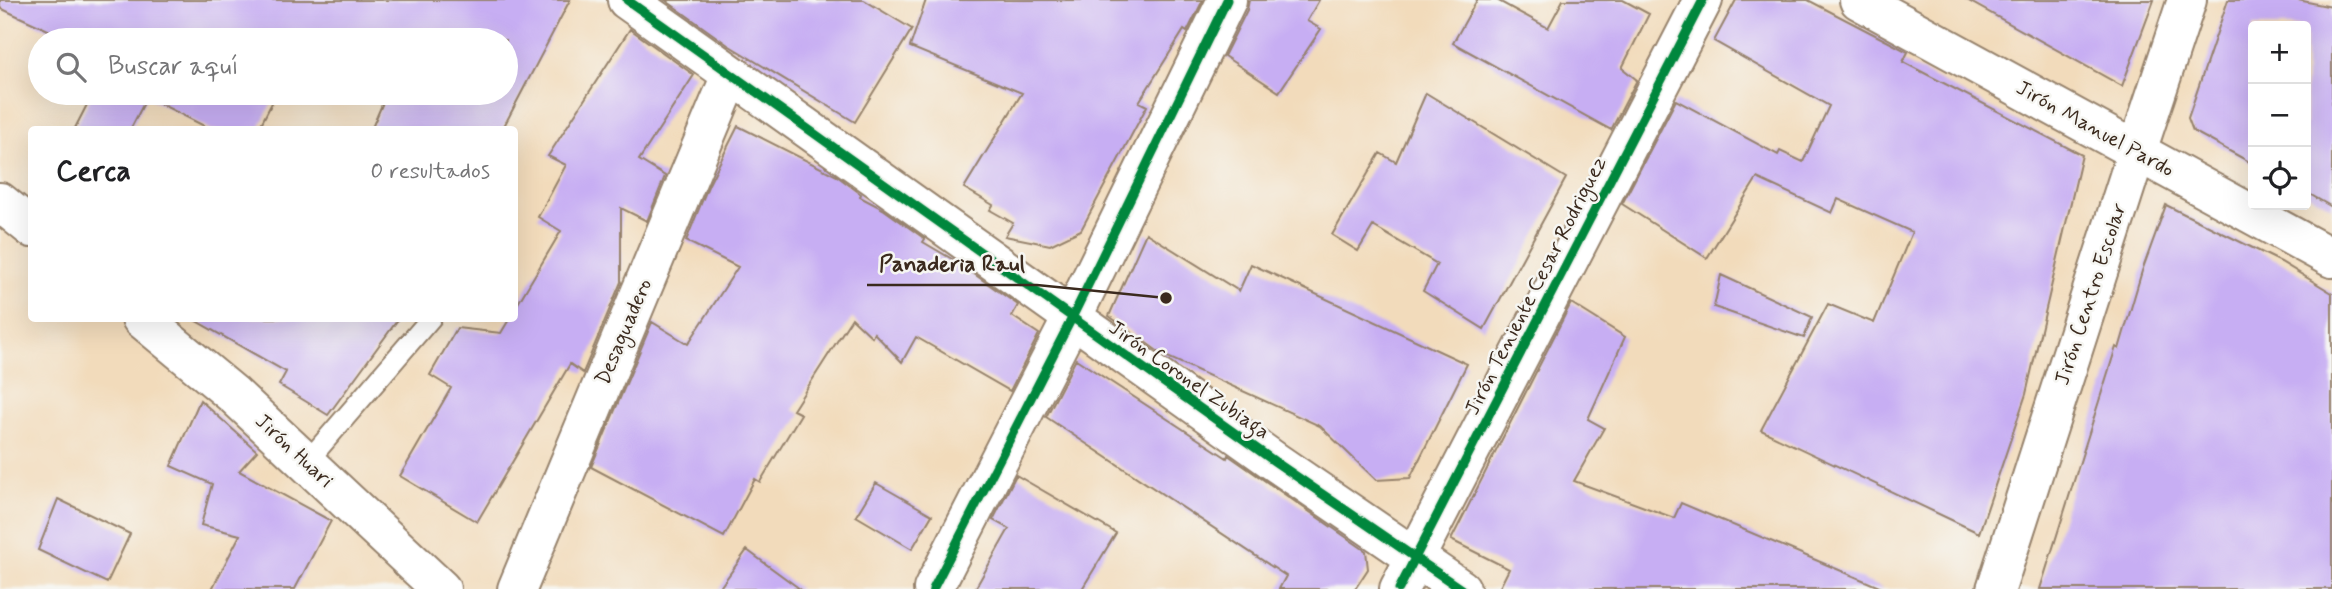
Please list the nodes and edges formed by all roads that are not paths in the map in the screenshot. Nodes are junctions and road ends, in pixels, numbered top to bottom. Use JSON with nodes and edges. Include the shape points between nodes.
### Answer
{"nodes":[{"id":1,"x":627,"y":0,"type":"edge"},
{"id":2,"x":1227,"y":0,"type":"edge"},
{"id":3,"x":1703,"y":0,"type":"edge"},
{"id":4,"x":1859,"y":0,"type":"edge"},
{"id":5,"x":2188,"y":0,"type":"edge"},
{"id":6,"x":731,"y":75,"type":"junction"},
{"id":7,"x":2137,"y":151,"type":"junction"},
{"id":8,"x":0,"y":202,"type":"edge"},
{"id":9,"x":28,"y":225,"type":"edge"},
{"id":10,"x":2332,"y":258,"type":"edge"},
{"id":11,"x":1072,"y":318,"type":"junction"},
{"id":12,"x":146,"y":322,"type":"edge"},
{"id":13,"x":428,"y":322,"type":"edge"},
{"id":14,"x":306,"y":463,"type":"junction"},
{"id":15,"x":1407,"y":574,"type":"edge"},
{"id":16,"x":441,"y":589,"type":"edge"},
{"id":17,"x":517,"y":589,"type":"edge"},
{"id":18,"x":933,"y":589,"type":"edge"},
{"id":19,"x":1461,"y":589,"type":"edge"},
{"id":20,"x":1996,"y":589,"type":"edge"}],
"edges":[{"from":1,"to":6,"type":"street","name":"Jirón Coronel Zubiaga"},
{"from":2,"to":11,"type":"street"},
{"from":3,"to":15,"type":"street","name":"Jirón Teniente Cesar Rodriguez"},
{"from":4,"to":7,"type":"street","name":"Jirón Manuel Pardo"},
{"from":5,"to":7,"type":"street","name":"Jirón Centro Escolar"},
{"from":6,"to":11,"type":"street","name":"Jirón Coronel Zubiaga"},
{"from":6,"to":17,"type":"street","name":"Desaguadero"},
{"from":7,"to":10,"type":"street","name":"Jirón Manuel Pardo"},
{"from":7,"to":20,"type":"street","name":"Jirón Centro Escolar"},
{"from":8,"to":9,"type":"street"},
{"from":11,"to":15,"type":"street","name":"Jirón Coronel Zubiaga"},
{"from":11,"to":18,"type":"street"},
{"from":12,"to":14,"type":"street","name":"Jirón Huari"},
{"from":13,"to":14,"type":"lane"},
{"from":14,"to":16,"type":"street","name":"Jirón Huari"},
{"from":15,"to":19,"type":"street","name":"Jirón Coronel Zubiaga"}]}
